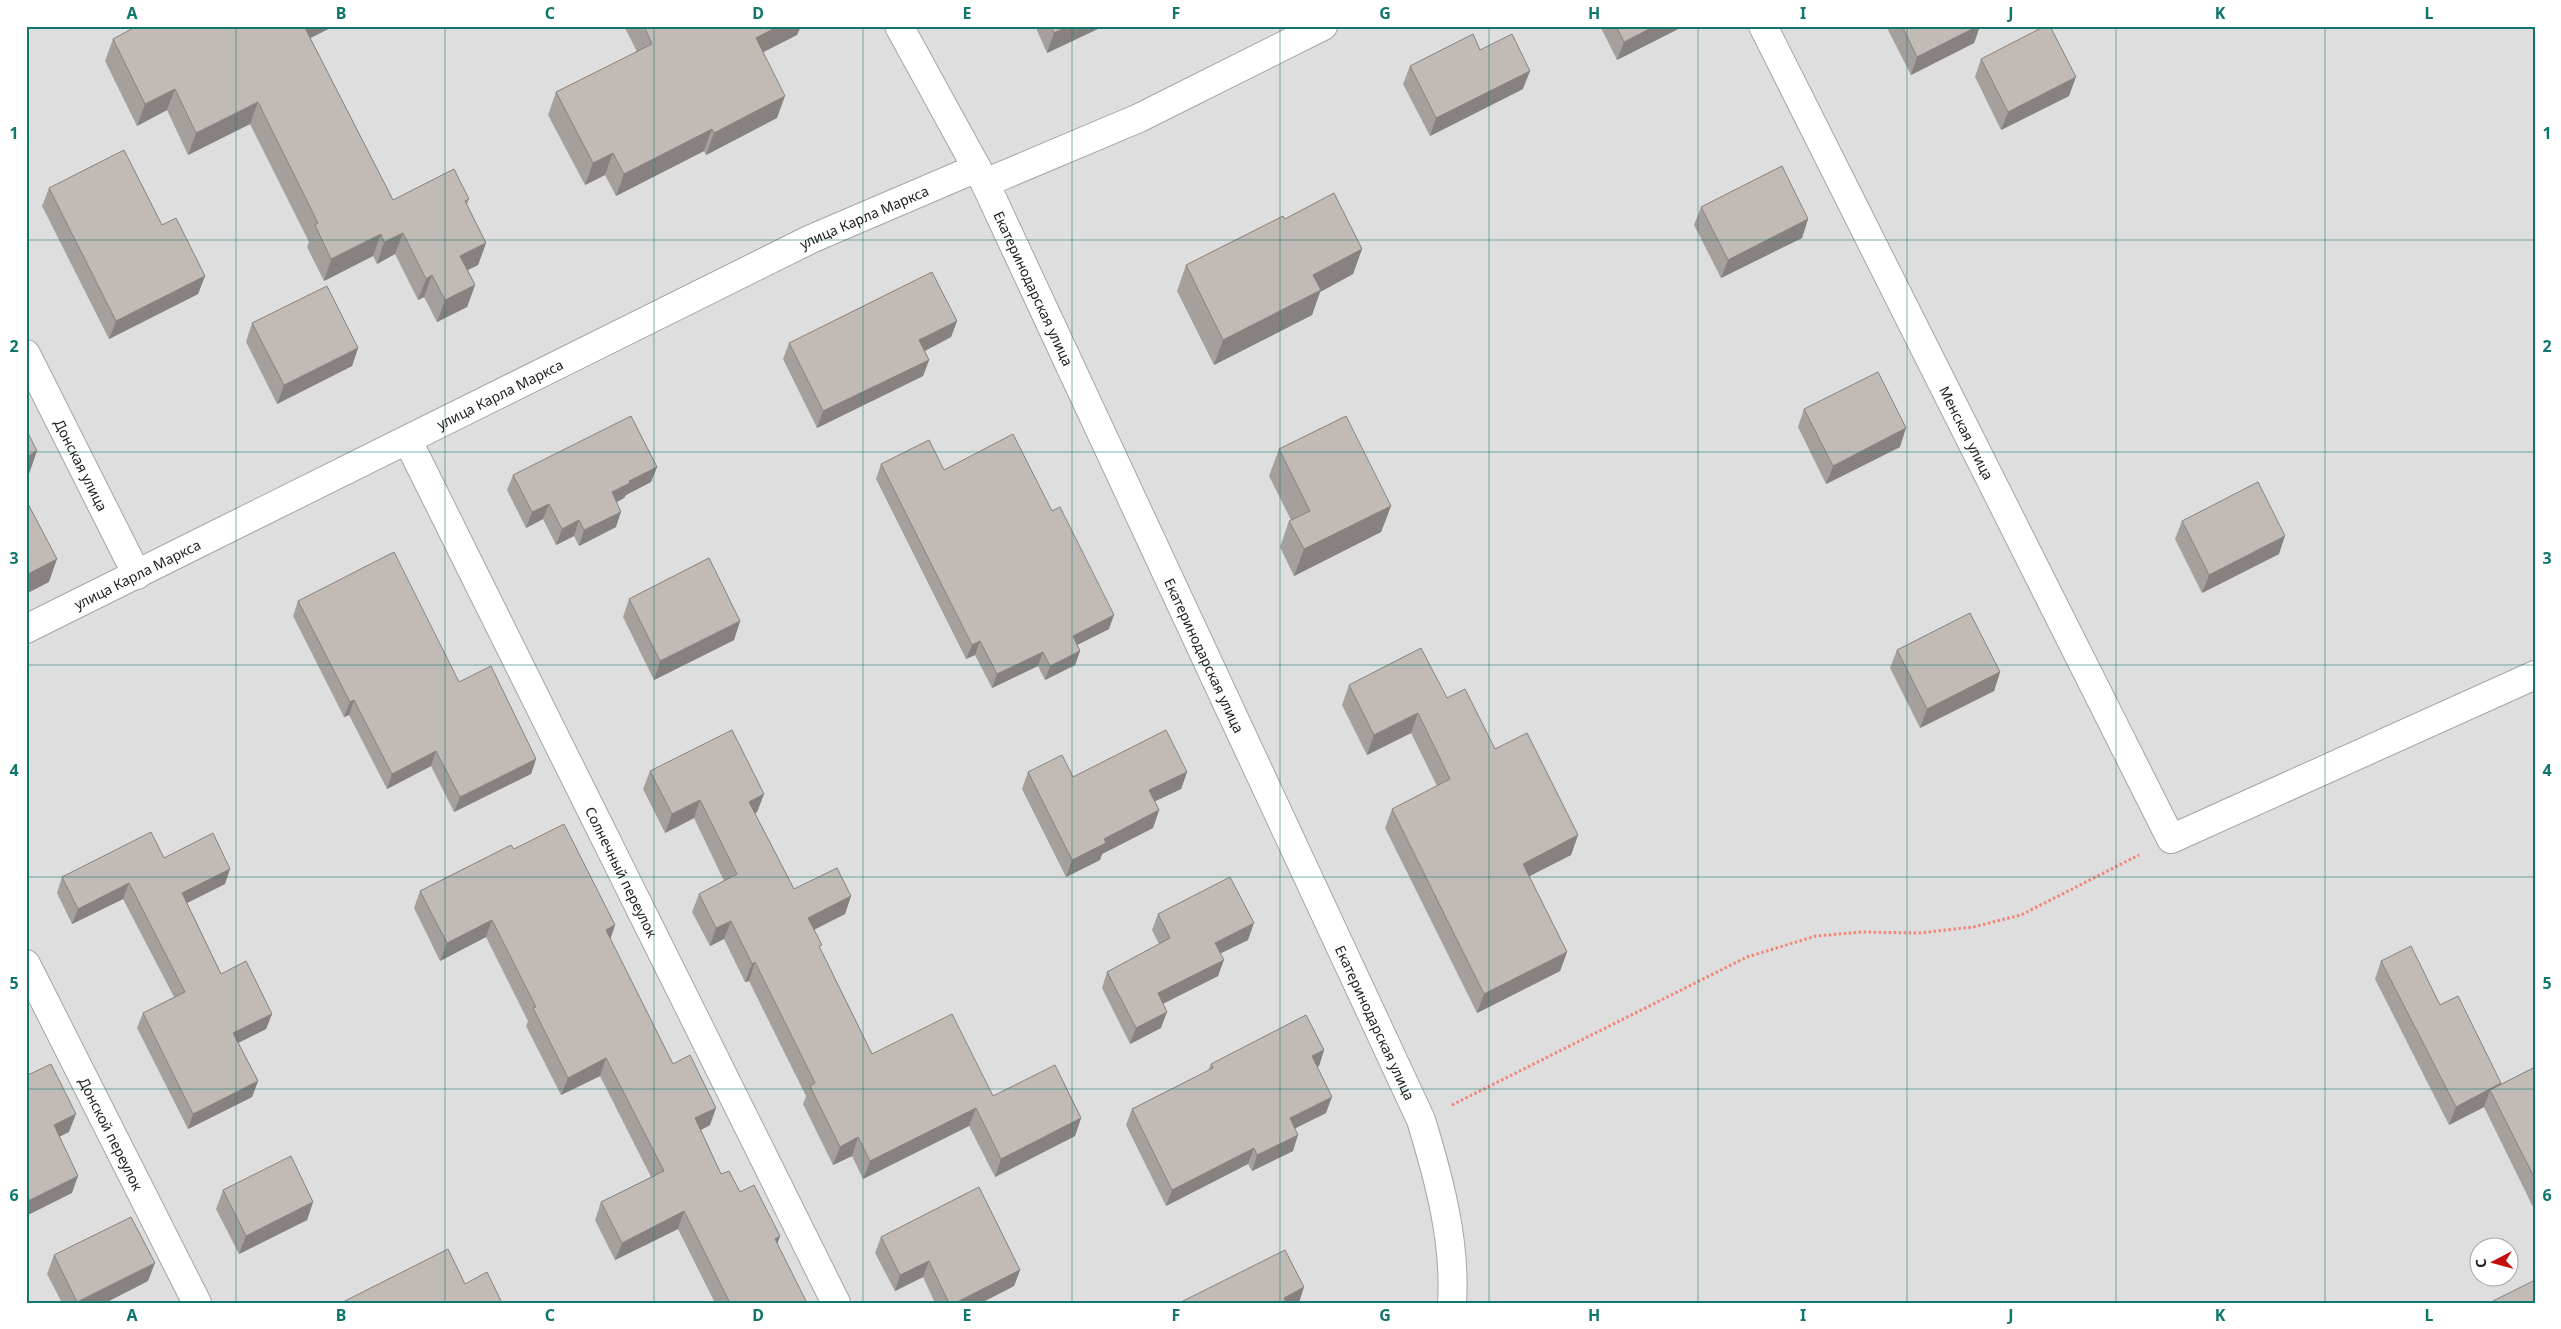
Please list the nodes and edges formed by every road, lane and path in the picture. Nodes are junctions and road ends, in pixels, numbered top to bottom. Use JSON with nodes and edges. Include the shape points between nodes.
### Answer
{"nodes":[{"id":1,"x":899,"y":26,"type":"edge"},
{"id":2,"x":1323,"y":26,"type":"edge"},
{"id":3,"x":1763,"y":26,"type":"edge"},
{"id":4,"x":981,"y":176,"type":"junction"},
{"id":5,"x":26,"y":354,"type":"edge"},
{"id":6,"x":408,"y":441,"type":"junction"},
{"id":7,"x":137,"y":575,"type":"junction"},
{"id":8,"x":26,"y":629,"type":"edge"},
{"id":9,"x":2535,"y":674,"type":"edge"},
{"id":10,"x":2171,"y":839,"type":"junction"},
{"id":11,"x":26,"y":964,"type":"edge"},
{"id":12,"x":1422,"y":1120,"type":"junction"},
{"id":13,"x":197,"y":1303,"type":"edge"},
{"id":14,"x":836,"y":1303,"type":"edge"},
{"id":15,"x":1452,"y":1303,"type":"edge"}],
"edges":[{"from":1,"to":4,"type":"street","name":"Екатеринодарская улица"},
{"from":2,"to":4,"type":"street","name":"улица Карла Маркса","via":[[1139,118]]},
{"from":3,"to":10,"type":"street","name":"Менская улица"},
{"from":4,"to":6,"type":"street","name":"улица Карла Маркса","via":[[866,214],[811,239]]},
{"from":4,"to":12,"type":"street","name":"Екатеринодарская улица"},
{"from":5,"to":7,"type":"street","name":"Донская улица"},
{"from":6,"to":7,"type":"street","name":"улица Карла Маркса"},
{"from":6,"to":14,"type":"street","name":"Солнечный переулок"},
{"from":7,"to":8,"type":"street","name":"улица Карла Маркса"},
{"from":9,"to":10,"type":"street"},
{"from":10,"to":12,"type":"path","via":[[2021,915],[1973,927],[1928,932],[1816,936],[1747,958]]},
{"from":11,"to":13,"type":"street","name":"Донской переулок"},
{"from":12,"to":15,"type":"street","name":"Екатеринодарская улица","via":[[1446,1212]]}]}
